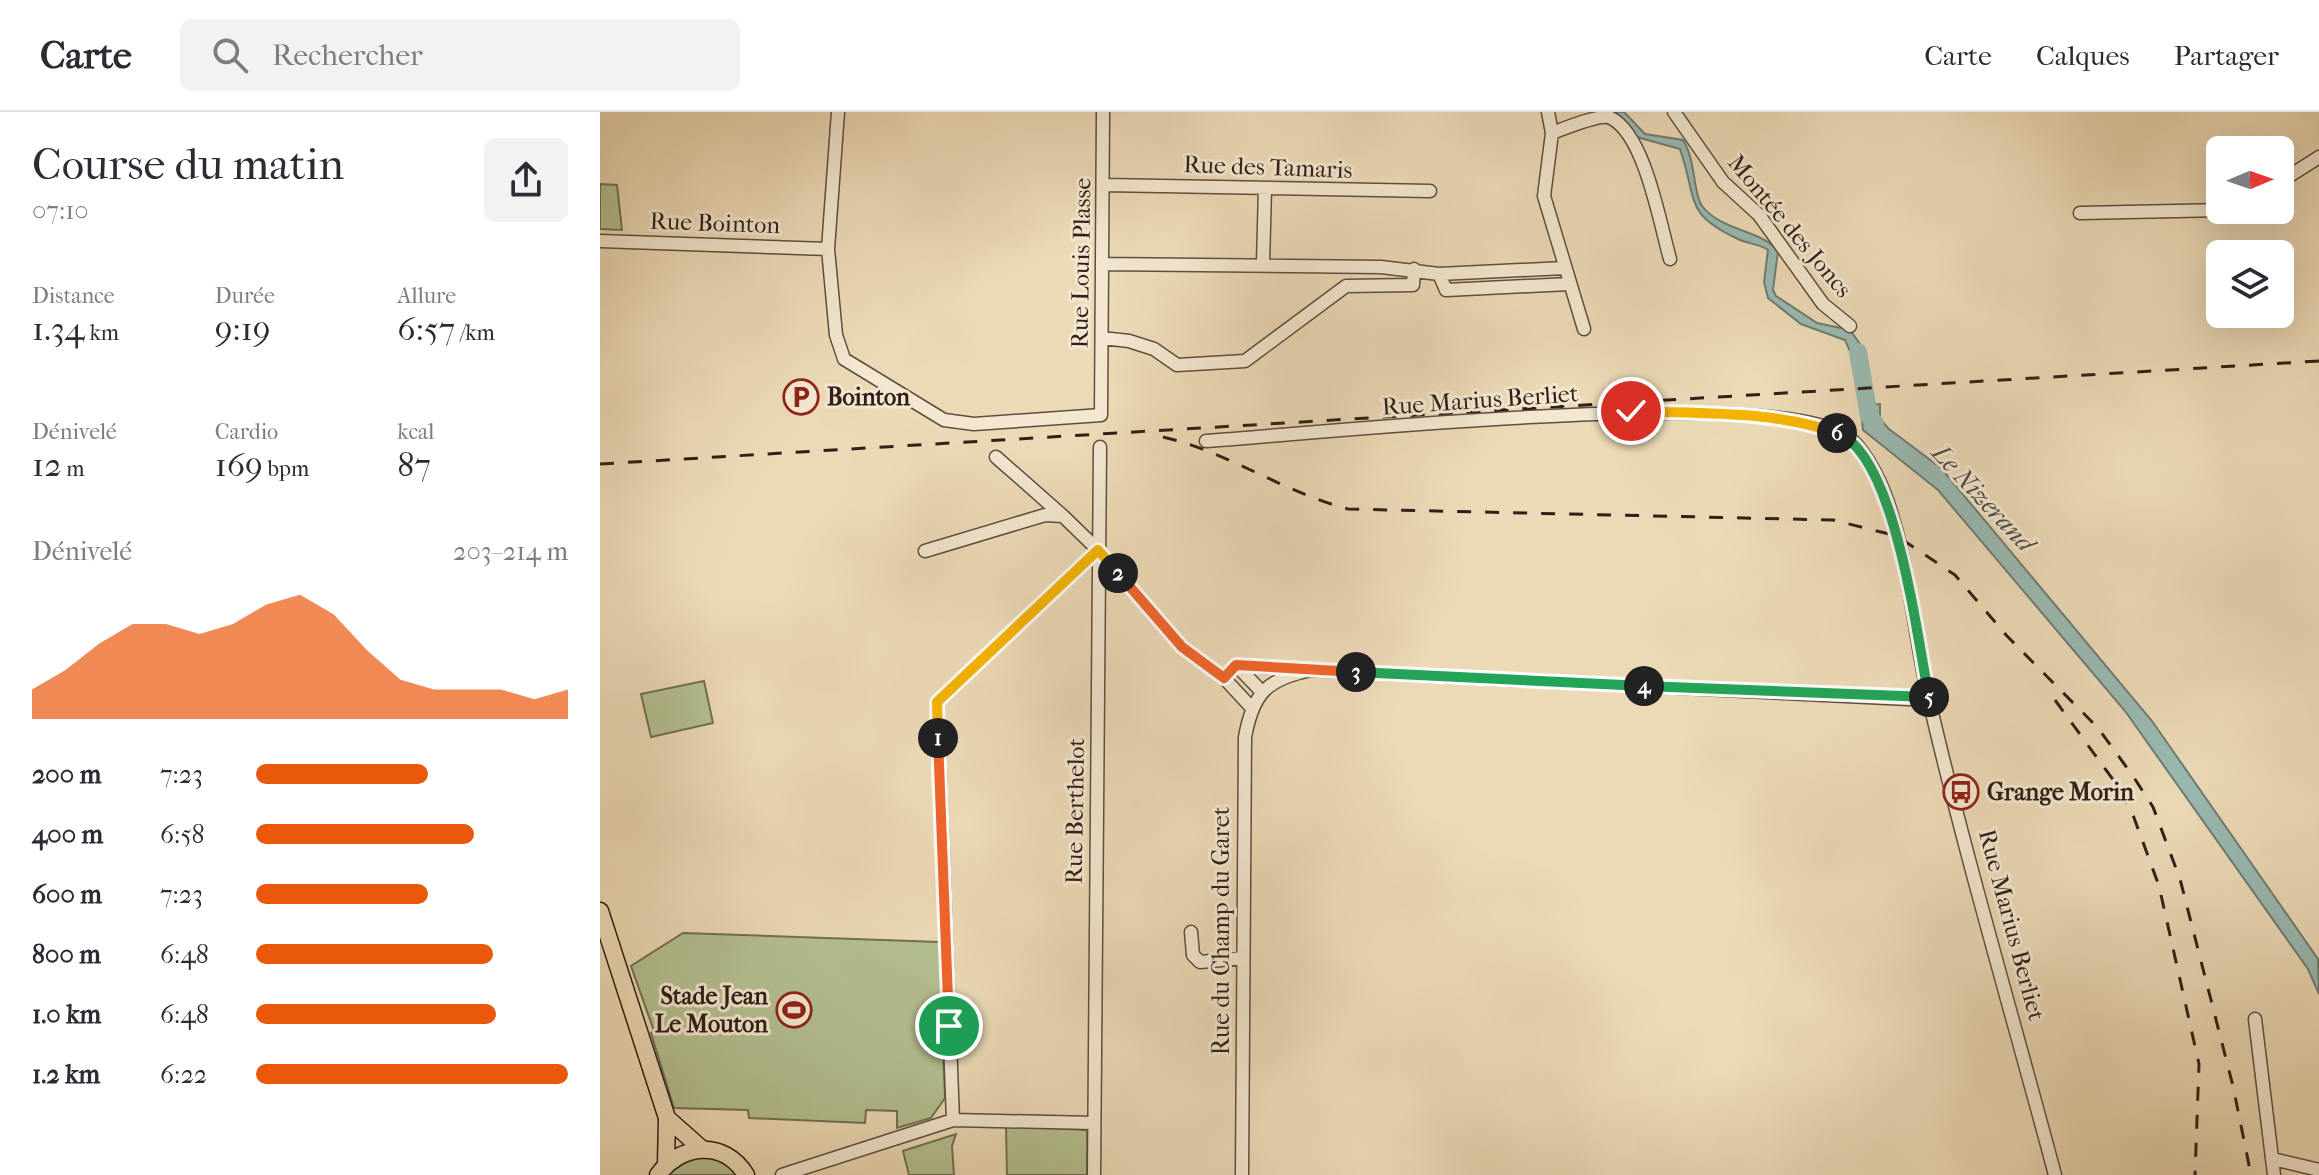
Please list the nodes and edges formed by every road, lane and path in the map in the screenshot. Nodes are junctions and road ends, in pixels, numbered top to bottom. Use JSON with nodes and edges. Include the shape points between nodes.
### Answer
{"nodes":[{"id":1,"x":838,"y":112,"type":"edge"},
{"id":2,"x":1103,"y":112,"type":"edge"},
{"id":3,"x":1548,"y":112,"type":"edge"},
{"id":4,"x":1674,"y":112,"type":"edge"},
{"id":5,"x":1552,"y":133,"type":"junction"},
{"id":6,"x":2319,"y":157,"type":"edge"},
{"id":7,"x":2294,"y":173,"type":"edge"},
{"id":8,"x":1105,"y":185,"type":"junction"},
{"id":9,"x":1265,"y":188,"type":"junction"},
{"id":10,"x":1430,"y":191,"type":"dead end"},
{"id":11,"x":2206,"y":210,"type":"edge"},
{"id":12,"x":2080,"y":213,"type":"dead end"},
{"id":13,"x":600,"y":241,"type":"edge"},
{"id":14,"x":828,"y":249,"type":"junction"},
{"id":15,"x":1670,"y":259,"type":"dead end"},
{"id":16,"x":1103,"y":264,"type":"junction"},
{"id":17,"x":1263,"y":264,"type":"junction"},
{"id":18,"x":1565,"y":268,"type":"junction"},
{"id":19,"x":1414,"y":269,"type":"junction"},
{"id":20,"x":1439,"y":274,"type":"junction"},
{"id":21,"x":1569,"y":284,"type":"junction"},
{"id":22,"x":1850,"y":326,"type":"dead end"},
{"id":23,"x":1584,"y":329,"type":"dead end"},
{"id":24,"x":1102,"y":338,"type":"junction"},
{"id":25,"x":1206,"y":441,"type":"dead end"},
{"id":26,"x":1100,"y":447,"type":"dead end"},
{"id":27,"x":996,"y":457,"type":"dead end"},
{"id":28,"x":1063,"y":516,"type":"junction"},
{"id":29,"x":1098,"y":550,"type":"junction"},
{"id":30,"x":925,"y":551,"type":"dead end"},
{"id":31,"x":1236,"y":665,"type":"junction"},
{"id":32,"x":1311,"y":670,"type":"junction"},
{"id":33,"x":1224,"y":678,"type":"junction"},
{"id":34,"x":1262,"y":692,"type":"junction"},
{"id":35,"x":1929,"y":700,"type":"junction"},
{"id":36,"x":1250,"y":706,"type":"junction"},
{"id":37,"x":600,"y":911,"type":"edge"},
{"id":38,"x":1191,"y":932,"type":"dead end"},
{"id":39,"x":1243,"y":958,"type":"junction"},
{"id":40,"x":2255,"y":1019,"type":"dead end"},
{"id":41,"x":667,"y":1118,"type":"junction"},
{"id":42,"x":953,"y":1120,"type":"junction"},
{"id":43,"x":1094,"y":1123,"type":"junction"},
{"id":44,"x":702,"y":1149,"type":"junction"},
{"id":45,"x":2273,"y":1159,"type":"junction"},
{"id":46,"x":662,"y":1169,"type":"edge"},
{"id":47,"x":2319,"y":1170,"type":"edge"},
{"id":48,"x":746,"y":1175,"type":"edge"},
{"id":49,"x":782,"y":1175,"type":"edge"},
{"id":50,"x":1094,"y":1175,"type":"edge"},
{"id":51,"x":1242,"y":1175,"type":"edge"},
{"id":52,"x":2055,"y":1175,"type":"edge"},
{"id":53,"x":2274,"y":1175,"type":"edge"}],
"edges":[{"from":1,"to":14,"type":"street"},
{"from":2,"to":8,"type":"street","name":"Rue Louis Plasse"},
{"from":3,"to":5,"type":"street"},
{"from":4,"to":22,"type":"street","name":"Montée des Joncs","via":[[1723,182],[1759,215],[1823,304]]},
{"from":5,"to":15,"type":"street","via":[[1611,118],[1636,143]]},
{"from":5,"to":18,"type":"street","via":[[1544,196]]},
{"from":6,"to":7,"type":"street"},
{"from":8,"to":9,"type":"street","name":"Rue des Tamaris"},
{"from":8,"to":16,"type":"street","name":"Rue Louis Plasse"},
{"from":9,"to":10,"type":"street","name":"Rue des Tamaris"},
{"from":9,"to":17,"type":"street"},
{"from":11,"to":12,"type":"street"},
{"from":13,"to":14,"type":"street","name":"Rue Bointon"},
{"from":14,"to":24,"type":"street","name":"Rue Louis Plasse","via":[[836,335],[844,359],[944,420],[974,424],[1101,415]]},
{"from":16,"to":17,"type":"street"},
{"from":16,"to":24,"type":"street","name":"Rue Louis Plasse"},
{"from":17,"to":19,"type":"street"},
{"from":18,"to":20,"type":"street"},
{"from":18,"to":21,"type":"street"},
{"from":19,"to":20,"type":"street"},
{"from":19,"to":24,"type":"street","via":[[1413,285],[1346,286],[1245,361],[1177,365],[1154,349]]},
{"from":20,"to":21,"type":"street","via":[[1446,290]]},
{"from":21,"to":23,"type":"street"},
{"from":25,"to":35,"type":"street","name":"Rue Marius Berliet","via":[[1631,411],[1751,415],[1824,428],[1849,437],[1874,471],[1891,510]]},
{"from":26,"to":29,"type":"street","name":"Rue Berthelot"},
{"from":27,"to":28,"type":"street"},
{"from":28,"to":29,"type":"street"},
{"from":28,"to":30,"type":"street","via":[[1045,515]]},
{"from":29,"to":33,"type":"street","via":[[1182,647]]},
{"from":29,"to":42,"type":"street","via":[[937,702]]},
{"from":29,"to":43,"type":"street","name":"Rue Berthelot"},
{"from":31,"to":32,"type":"street"},
{"from":31,"to":33,"type":"street"},
{"from":31,"to":34,"type":"street"},
{"from":32,"to":34,"type":"street","via":[[1282,676]]},
{"from":32,"to":35,"type":"street"},
{"from":33,"to":36,"type":"street"},
{"from":34,"to":36,"type":"street"},
{"from":35,"to":52,"type":"street","name":"Rue Marius Berliet"},
{"from":36,"to":39,"type":"street","name":"Rue du Champ du Garet","via":[[1245,737]]},
{"from":37,"to":41,"type":"main road"},
{"from":38,"to":39,"type":"street","via":[[1193,955],[1200,962]]},
{"from":39,"to":51,"type":"street","name":"Rue du Champ du Garet"},
{"from":40,"to":45,"type":"street"},
{"from":41,"to":44,"type":"main road"},
{"from":41,"to":46,"type":"main road"},
{"from":42,"to":43,"type":"street"},
{"from":42,"to":49,"type":"street"},
{"from":43,"to":50,"type":"street","name":"Rue Berthelot"},
{"from":44,"to":46,"type":"main road","via":[[689,1150]]},
{"from":44,"to":48,"type":"main road","via":[[732,1159]]},
{"from":45,"to":47,"type":"street"},
{"from":45,"to":53,"type":"street"}]}
